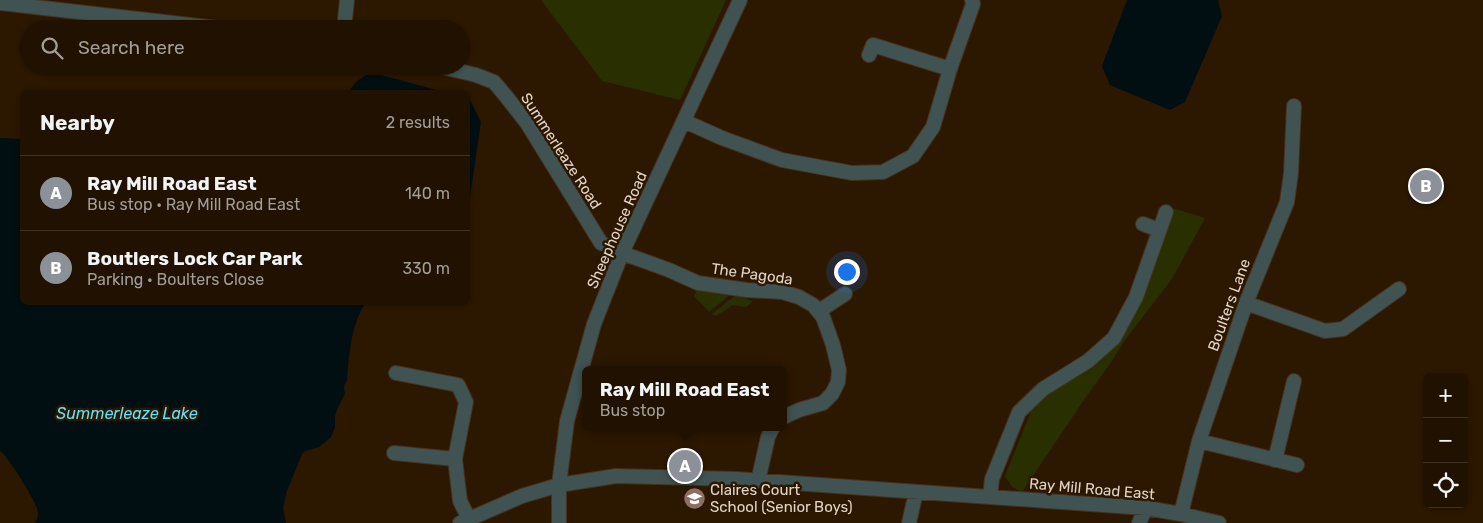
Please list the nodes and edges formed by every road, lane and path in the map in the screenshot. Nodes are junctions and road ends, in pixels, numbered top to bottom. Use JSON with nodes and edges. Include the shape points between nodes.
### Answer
{"nodes":[{"id":1,"x":347,"y":0,"type":"edge"},
{"id":2,"x":740,"y":0,"type":"edge"},
{"id":3,"x":972,"y":0,"type":"edge"},
{"id":4,"x":0,"y":3,"type":"edge"},
{"id":5,"x":147,"y":20,"type":"edge"},
{"id":6,"x":345,"y":20,"type":"edge"},
{"id":7,"x":869,"y":47,"type":"dead end"},
{"id":8,"x":950,"y":69,"type":"junction"},
{"id":9,"x":470,"y":74,"type":"edge"},
{"id":10,"x":1294,"y":106,"type":"dead end"},
{"id":11,"x":684,"y":121,"type":"junction"},
{"id":12,"x":1166,"y":212,"type":"dead end"},
{"id":13,"x":1143,"y":224,"type":"dead end"},
{"id":14,"x":1159,"y":230,"type":"junction"},
{"id":15,"x":622,"y":253,"type":"junction"},
{"id":16,"x":1399,"y":289,"type":"dead end"},
{"id":17,"x":845,"y":294,"type":"dead end"},
{"id":18,"x":1246,"y":304,"type":"junction"},
{"id":19,"x":819,"y":311,"type":"junction"},
{"id":20,"x":582,"y":366,"type":"edge"},
{"id":21,"x":582,"y":367,"type":"edge"},
{"id":22,"x":396,"y":374,"type":"dead end"},
{"id":23,"x":1294,"y":381,"type":"dead end"},
{"id":24,"x":787,"y":416,"type":"edge"},
{"id":25,"x":771,"y":431,"type":"edge"},
{"id":26,"x":1199,"y":441,"type":"junction"},
{"id":27,"x":394,"y":453,"type":"dead end"},
{"id":28,"x":454,"y":459,"type":"junction"},
{"id":29,"x":1275,"y":460,"type":"junction"},
{"id":30,"x":1297,"y":465,"type":"dead end"},
{"id":31,"x":758,"y":481,"type":"junction"},
{"id":32,"x":558,"y":485,"type":"junction"},
{"id":33,"x":916,"y":492,"type":"junction"},
{"id":34,"x":990,"y":497,"type":"junction"},
{"id":35,"x":1146,"y":508,"type":"junction"},
{"id":36,"x":1180,"y":514,"type":"junction"},
{"id":37,"x":464,"y":521,"type":"edge"},
{"id":38,"x":559,"y":523,"type":"edge"},
{"id":39,"x":909,"y":523,"type":"edge"},
{"id":40,"x":1139,"y":523,"type":"edge"},
{"id":41,"x":1219,"y":523,"type":"edge"}],
"edges":[{"from":1,"to":6,"type":"street"},
{"from":2,"to":11,"type":"street","name":"Sheephouse Road"},
{"from":3,"to":8,"type":"street"},
{"from":4,"to":5,"type":"street"},
{"from":7,"to":8,"type":"street"},
{"from":8,"to":11,"type":"street","via":[[933,127],[913,156],[883,172],[852,172],[782,160]]},
{"from":9,"to":15,"type":"street","name":"Summerleaze Road","via":[[494,82],[527,123],[601,243]]},
{"from":10,"to":18,"type":"street","name":"Boulters Lane","via":[[1287,202]]},
{"from":11,"to":15,"type":"street","name":"Sheephouse Road"},
{"from":12,"to":14,"type":"street"},
{"from":13,"to":14,"type":"street"},
{"from":14,"to":34,"type":"street","via":[[1136,297],[1114,338],[1088,361],[1043,389],[1020,412],[992,479]]},
{"from":15,"to":19,"type":"street","name":"The Pagoda","via":[[698,283],[791,294],[806,300]]},
{"from":15,"to":20,"type":"street","name":"Sheephouse Road","via":[[594,324]]},
{"from":16,"to":18,"type":"street","via":[[1343,329],[1325,331]]},
{"from":17,"to":19,"type":"street"},
{"from":18,"to":26,"type":"street","name":"Boulters Lane"},
{"from":19,"to":24,"type":"street","via":[[834,350],[838,382],[823,403]]},
{"from":21,"to":32,"type":"street","name":"Sheephouse Road","via":[[567,421]]},
{"from":22,"to":28,"type":"street","via":[[458,385],[466,402]]},
{"from":23,"to":29,"type":"street"},
{"from":25,"to":31,"type":"street"},
{"from":26,"to":29,"type":"street"},
{"from":26,"to":36,"type":"street","name":"Boulters Lane"},
{"from":27,"to":28,"type":"street"},
{"from":28,"to":37,"type":"street"},
{"from":29,"to":30,"type":"street"},
{"from":31,"to":32,"type":"street","name":"Ray Mill Road East","via":[[616,476]]},
{"from":31,"to":33,"type":"street","name":"Ray Mill Road East"},
{"from":32,"to":37,"type":"street","name":"Ray Mill Road East","via":[[522,496]]},
{"from":32,"to":38,"type":"street","name":"Sheephouse Road"},
{"from":33,"to":34,"type":"street","name":"Ray Mill Road East"},
{"from":33,"to":39,"type":"street"},
{"from":34,"to":35,"type":"street","name":"Ray Mill Road East"},
{"from":35,"to":36,"type":"street","name":"Ray Mill Road East"},
{"from":35,"to":40,"type":"street"},
{"from":36,"to":41,"type":"street","name":"Ray Mill Road East"}]}
